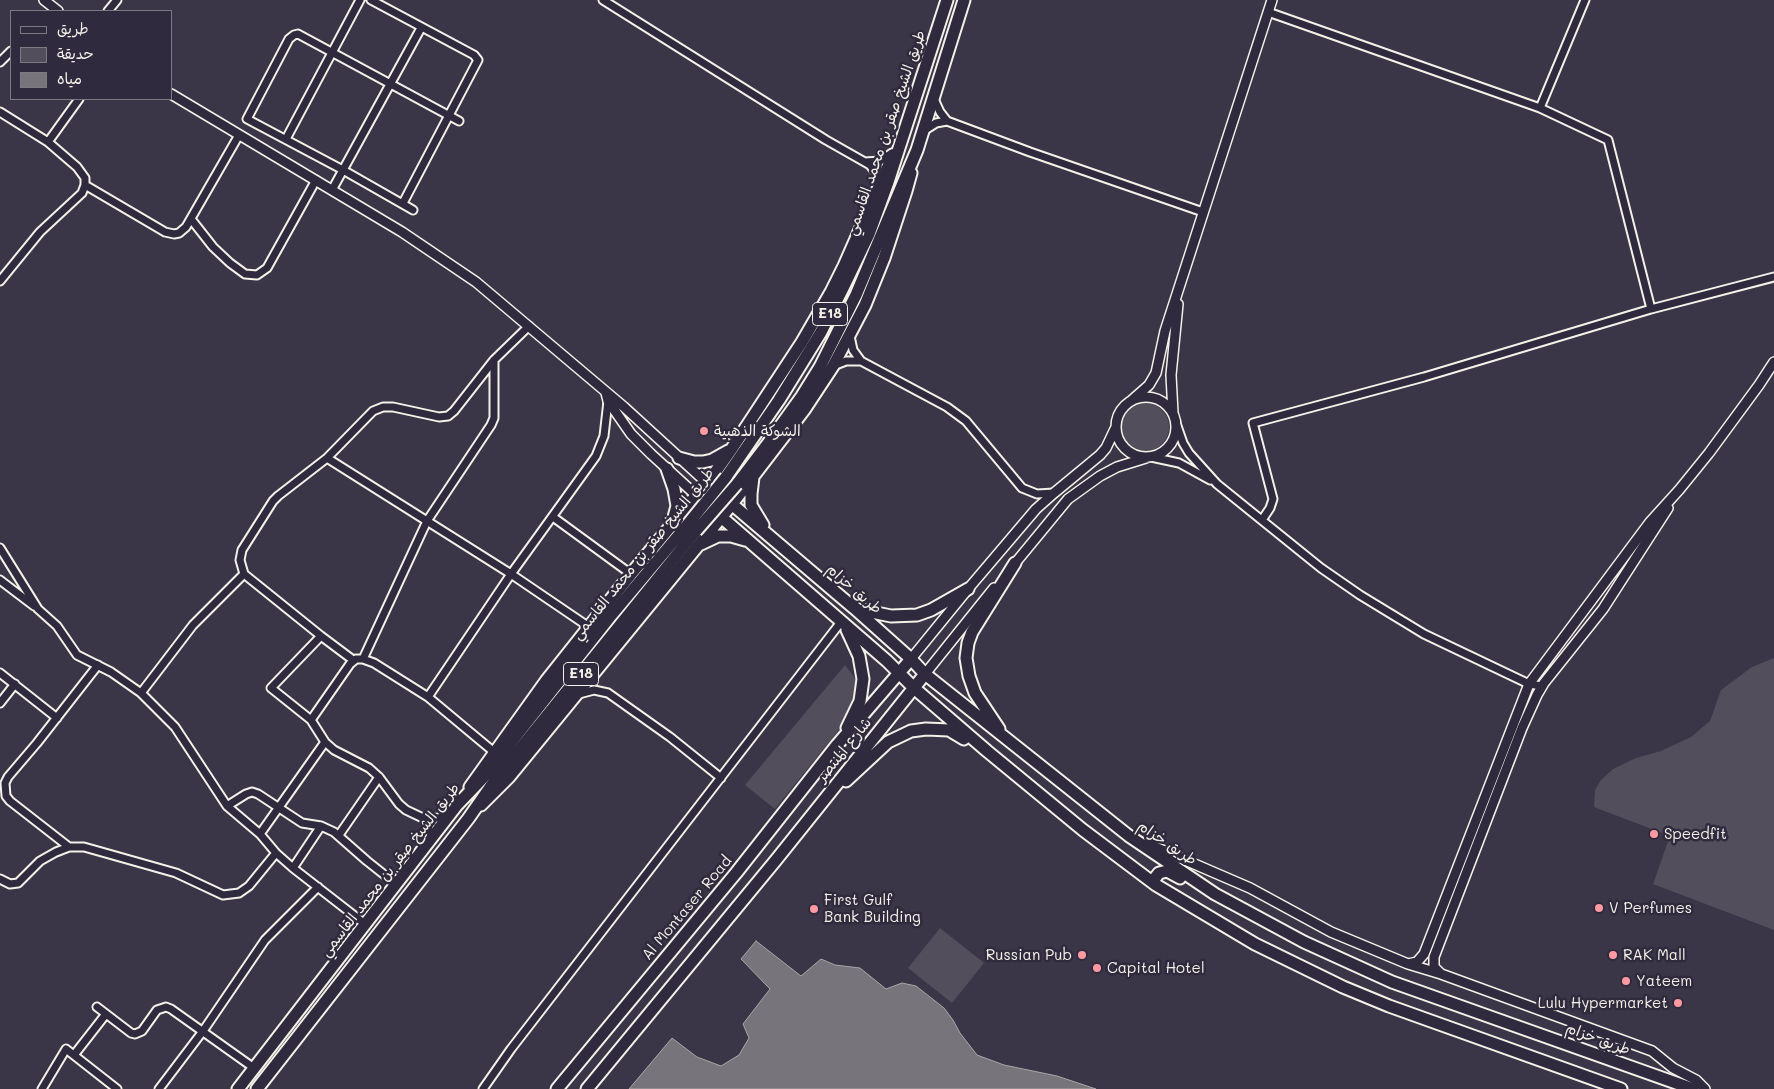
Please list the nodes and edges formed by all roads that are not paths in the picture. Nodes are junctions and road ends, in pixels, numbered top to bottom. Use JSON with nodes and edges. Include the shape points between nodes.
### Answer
{"nodes":[{"id":1,"x":44,"y":0,"type":"edge"},
{"id":2,"x":117,"y":0,"type":"edge"},
{"id":3,"x":360,"y":0,"type":"edge"},
{"id":4,"x":370,"y":0,"type":"edge"},
{"id":5,"x":603,"y":0,"type":"edge"},
{"id":6,"x":947,"y":0,"type":"edge"},
{"id":7,"x":964,"y":0,"type":"edge"},
{"id":8,"x":1272,"y":0,"type":"edge"},
{"id":9,"x":1585,"y":0,"type":"edge"},
{"id":10,"x":57,"y":10,"type":"edge"},
{"id":11,"x":109,"y":10,"type":"edge"},
{"id":12,"x":1268,"y":12,"type":"junction"},
{"id":13,"x":421,"y":28,"type":"junction"},
{"id":14,"x":10,"y":52,"type":"edge"},
{"id":15,"x":332,"y":52,"type":"junction"},
{"id":16,"x":0,"y":62,"type":"edge"},
{"id":17,"x":389,"y":83,"type":"junction"},
{"id":18,"x":172,"y":95,"type":"edge"},
{"id":19,"x":933,"y":98,"type":"junction"},
{"id":20,"x":78,"y":100,"type":"edge"},
{"id":21,"x":1540,"y":108,"type":"junction"},
{"id":22,"x":0,"y":112,"type":"edge"},
{"id":23,"x":450,"y":115,"type":"junction"},
{"id":24,"x":459,"y":120,"type":"dead end"},
{"id":25,"x":947,"y":121,"type":"junction"},
{"id":26,"x":923,"y":132,"type":"junction"},
{"id":27,"x":239,"y":135,"type":"junction"},
{"id":28,"x":902,"y":136,"type":"junction"},
{"id":29,"x":286,"y":140,"type":"junction"},
{"id":30,"x":48,"y":142,"type":"junction"},
{"id":31,"x":896,"y":149,"type":"junction"},
{"id":32,"x":917,"y":150,"type":"junction"},
{"id":33,"x":865,"y":162,"type":"junction"},
{"id":34,"x":343,"y":170,"type":"junction"},
{"id":35,"x":316,"y":180,"type":"junction"},
{"id":36,"x":85,"y":185,"type":"junction"},
{"id":37,"x":878,"y":186,"type":"junction"},
{"id":38,"x":332,"y":190,"type":"junction"},
{"id":39,"x":403,"y":203,"type":"junction"},
{"id":40,"x":413,"y":210,"type":"dead end"},
{"id":41,"x":1203,"y":212,"type":"junction"},
{"id":42,"x":191,"y":219,"type":"junction"},
{"id":43,"x":1774,"y":277,"type":"edge"},
{"id":44,"x":0,"y":281,"type":"edge"},
{"id":45,"x":1180,"y":284,"type":"junction"},
{"id":46,"x":1651,"y":309,"type":"junction"},
{"id":47,"x":528,"y":326,"type":"junction"},
{"id":48,"x":850,"y":333,"type":"junction"},
{"id":49,"x":494,"y":360,"type":"junction"},
{"id":50,"x":862,"y":361,"type":"junction"},
{"id":51,"x":1774,"y":362,"type":"edge"},
{"id":52,"x":833,"y":366,"type":"junction"},
{"id":53,"x":607,"y":397,"type":"junction"},
{"id":54,"x":1132,"y":400,"type":"junction"},
{"id":55,"x":1173,"y":414,"type":"junction"},
{"id":56,"x":1176,"y":423,"type":"junction"},
{"id":57,"x":1115,"y":429,"type":"junction"},
{"id":58,"x":733,"y":447,"type":"junction"},
{"id":59,"x":1148,"y":457,"type":"junction"},
{"id":60,"x":327,"y":458,"type":"junction"},
{"id":61,"x":679,"y":458,"type":"junction"},
{"id":62,"x":667,"y":469,"type":"junction"},
{"id":63,"x":753,"y":476,"type":"junction"},
{"id":64,"x":707,"y":483,"type":"junction"},
{"id":65,"x":1217,"y":484,"type":"junction"},
{"id":66,"x":1679,"y":490,"type":"junction"},
{"id":67,"x":1054,"y":492,"type":"junction"},
{"id":68,"x":697,"y":496,"type":"junction"},
{"id":69,"x":732,"y":504,"type":"junction"},
{"id":70,"x":553,"y":517,"type":"junction"},
{"id":71,"x":721,"y":518,"type":"junction"},
{"id":72,"x":1262,"y":520,"type":"junction"},
{"id":73,"x":427,"y":521,"type":"junction"},
{"id":74,"x":671,"y":525,"type":"junction"},
{"id":75,"x":692,"y":527,"type":"junction"},
{"id":76,"x":771,"y":537,"type":"junction"},
{"id":77,"x":754,"y":546,"type":"junction"},
{"id":78,"x":0,"y":548,"type":"edge"},
{"id":79,"x":695,"y":548,"type":"junction"},
{"id":80,"x":1015,"y":563,"type":"junction"},
{"id":81,"x":244,"y":574,"type":"junction"},
{"id":82,"x":511,"y":574,"type":"junction"},
{"id":83,"x":631,"y":574,"type":"junction"},
{"id":84,"x":0,"y":580,"type":"edge"},
{"id":85,"x":968,"y":589,"type":"junction"},
{"id":86,"x":854,"y":608,"type":"junction"},
{"id":87,"x":38,"y":609,"type":"junction"},
{"id":88,"x":843,"y":624,"type":"junction"},
{"id":89,"x":589,"y":626,"type":"junction"},
{"id":90,"x":321,"y":636,"type":"junction"},
{"id":91,"x":363,"y":659,"type":"junction"},
{"id":92,"x":912,"y":659,"type":"junction"},
{"id":93,"x":353,"y":660,"type":"junction"},
{"id":94,"x":98,"y":665,"type":"junction"},
{"id":95,"x":0,"y":673,"type":"edge"},
{"id":96,"x":899,"y":673,"type":"junction"},
{"id":97,"x":926,"y":674,"type":"junction"},
{"id":98,"x":15,"y":684,"type":"junction"},
{"id":99,"x":1529,"y":684,"type":"junction"},
{"id":100,"x":1542,"y":686,"type":"junction"},
{"id":101,"x":914,"y":688,"type":"junction"},
{"id":102,"x":141,"y":693,"type":"junction"},
{"id":103,"x":428,"y":697,"type":"junction"},
{"id":104,"x":574,"y":697,"type":"junction"},
{"id":105,"x":0,"y":703,"type":"edge"},
{"id":106,"x":56,"y":718,"type":"junction"},
{"id":107,"x":311,"y":720,"type":"junction"},
{"id":108,"x":1006,"y":738,"type":"junction"},
{"id":109,"x":325,"y":742,"type":"junction"},
{"id":110,"x":838,"y":745,"type":"junction"},
{"id":111,"x":987,"y":751,"type":"junction"},
{"id":112,"x":494,"y":752,"type":"junction"},
{"id":113,"x":379,"y":777,"type":"junction"},
{"id":114,"x":721,"y":778,"type":"junction"},
{"id":115,"x":227,"y":806,"type":"junction"},
{"id":116,"x":279,"y":808,"type":"junction"},
{"id":117,"x":817,"y":808,"type":"junction"},
{"id":118,"x":454,"y":809,"type":"junction"},
{"id":119,"x":425,"y":819,"type":"junction"},
{"id":120,"x":468,"y":819,"type":"junction"},
{"id":121,"x":321,"y":826,"type":"junction"},
{"id":122,"x":260,"y":834,"type":"junction"},
{"id":123,"x":339,"y":835,"type":"junction"},
{"id":124,"x":1129,"y":836,"type":"junction"},
{"id":125,"x":430,"y":840,"type":"junction"},
{"id":126,"x":69,"y":847,"type":"junction"},
{"id":127,"x":276,"y":853,"type":"junction"},
{"id":128,"x":293,"y":868,"type":"junction"},
{"id":129,"x":0,"y":879,"type":"edge"},
{"id":130,"x":1152,"y":882,"type":"junction"},
{"id":131,"x":396,"y":884,"type":"junction"},
{"id":132,"x":318,"y":887,"type":"junction"},
{"id":133,"x":1215,"y":894,"type":"junction"},
{"id":134,"x":365,"y":924,"type":"junction"},
{"id":135,"x":1408,"y":964,"type":"junction"},
{"id":136,"x":1441,"y":974,"type":"junction"},
{"id":137,"x":97,"y":1007,"type":"dead end"},
{"id":138,"x":106,"y":1014,"type":"junction"},
{"id":139,"x":203,"y":1031,"type":"junction"},
{"id":140,"x":74,"y":1055,"type":"junction"},
{"id":141,"x":254,"y":1068,"type":"junction"},
{"id":142,"x":42,"y":1089,"type":"edge"},
{"id":143,"x":117,"y":1089,"type":"edge"},
{"id":144,"x":159,"y":1089,"type":"edge"},
{"id":145,"x":238,"y":1089,"type":"edge"},
{"id":146,"x":257,"y":1089,"type":"edge"},
{"id":147,"x":483,"y":1089,"type":"edge"},
{"id":148,"x":557,"y":1089,"type":"edge"},
{"id":149,"x":587,"y":1089,"type":"edge"},
{"id":150,"x":1621,"y":1089,"type":"edge"},
{"id":151,"x":1692,"y":1089,"type":"edge"},
{"id":152,"x":1705,"y":1089,"type":"edge"}],
"edges":[{"from":1,"to":10,"type":"street"},
{"from":2,"to":11,"type":"street"},
{"from":3,"to":15,"type":"street"},
{"from":4,"to":13,"type":"street"},
{"from":5,"to":33,"type":"street"},
{"from":6,"to":28,"type":"main road","name":"طريق الشيخ صقر بن محمد القاسمي","number":"E18"},
{"from":7,"to":19,"type":"main road","name":"طريق الشيخ صقر بن محمد القاسمي","number":"E18"},
{"from":8,"to":12,"type":"street"},
{"from":9,"to":21,"type":"street"},
{"from":12,"to":21,"type":"street"},
{"from":12,"to":41,"type":"street"},
{"from":13,"to":17,"type":"street"},
{"from":13,"to":23,"type":"street","via":[[478,60]]},
{"from":14,"to":16,"type":"street"},
{"from":15,"to":17,"type":"street"},
{"from":15,"to":29,"type":"street"},
{"from":15,"to":29,"type":"street","via":[[298,34],[289,39],[248,119]]},
{"from":17,"to":23,"type":"street"},
{"from":17,"to":34,"type":"street"},
{"from":18,"to":27,"type":"street"},
{"from":19,"to":25,"type":"street"},
{"from":19,"to":26,"type":"main road","name":"طريق الشيخ صقر بن محمد القاسمي","number":"E18"},
{"from":20,"to":30,"type":"street"},
{"from":21,"to":46,"type":"street","via":[[1608,140]]},
{"from":22,"to":30,"type":"street"},
{"from":23,"to":24,"type":"street"},
{"from":23,"to":39,"type":"street"},
{"from":25,"to":26,"type":"street","via":[[931,125]]},
{"from":25,"to":41,"type":"street"},
{"from":26,"to":32,"type":"main road","name":"طريق الشيخ صقر بن محمد القاسمي","number":"E18"},
{"from":27,"to":35,"type":"street"},
{"from":27,"to":42,"type":"street"},
{"from":28,"to":31,"type":"main road"},
{"from":28,"to":75,"type":"main road","name":"طريق الشيخ صقر بن محمد القاسمي","number":"E18","bridge":true,"via":[[869,234],[820,332],[779,400]]},
{"from":29,"to":34,"type":"street"},
{"from":30,"to":36,"type":"street","via":[[82,172]]},
{"from":31,"to":33,"type":"street","via":[[880,161]]},
{"from":31,"to":37,"type":"main road"},
{"from":32,"to":48,"type":"main road","via":[[884,258]]},
{"from":32,"to":75,"type":"main road","name":"طريق الشيخ صقر بن محمد القاسمي","number":"E18","bridge":true,"via":[[856,295],[820,367],[737,484]]},
{"from":33,"to":37,"type":"street","via":[[876,174]]},
{"from":34,"to":38,"type":"street"},
{"from":34,"to":39,"type":"street"},
{"from":35,"to":38,"type":"street"},
{"from":35,"to":42,"type":"street","via":[[267,268],[257,275],[244,274],[230,263],[213,248]]},
{"from":36,"to":42,"type":"street","via":[[169,233],[183,231]]},
{"from":36,"to":44,"type":"street","via":[[82,193],[40,232]]},
{"from":37,"to":58,"type":"main road","via":[[822,308]]},
{"from":38,"to":47,"type":"street","via":[[443,259]]},
{"from":39,"to":40,"type":"street"},
{"from":41,"to":45,"type":"street"},
{"from":43,"to":46,"type":"street"},
{"from":45,"to":54,"type":"street","via":[[1156,374],[1149,386]]},
{"from":45,"to":55,"type":"street","via":[[1171,375]]},
{"from":46,"to":72,"type":"street","via":[[1424,377],[1253,422],[1273,499]]},
{"from":47,"to":49,"type":"street"},
{"from":47,"to":53,"type":"street"},
{"from":48,"to":50,"type":"street","via":[[853,350]]},
{"from":48,"to":52,"type":"main road"},
{"from":49,"to":60,"type":"street","via":[[448,416],[439,418],[393,406],[383,407],[373,411]]},
{"from":49,"to":73,"type":"street","via":[[494,418]]},
{"from":50,"to":52,"type":"street","via":[[846,361]]},
{"from":50,"to":67,"type":"street","via":[[935,400],[966,421],[1022,488],[1037,494]]},
{"from":51,"to":66,"type":"street"},
{"from":52,"to":63,"type":"main road"},
{"from":53,"to":61,"type":"street","via":[[624,406]]},
{"from":53,"to":62,"type":"street","via":[[631,434]]},
{"from":53,"to":70,"type":"street","via":[[600,450]]},
{"from":54,"to":55,"type":"street","via":[[1151,397],[1160,400]]},
{"from":54,"to":57,"type":"street","via":[[1119,412]]},
{"from":55,"to":56,"type":"street"},
{"from":56,"to":59,"type":"street","via":[[1176,433],[1166,450]]},
{"from":56,"to":65,"type":"street","via":[[1189,453]]},
{"from":57,"to":59,"type":"street","via":[[1122,447],[1139,457]]},
{"from":57,"to":67,"type":"street","name":"شارع المنتصر","via":[[1100,455]]},
{"from":58,"to":61,"type":"main road","via":[[703,462]]},
{"from":58,"to":64,"type":"main road"},
{"from":59,"to":65,"type":"street","via":[[1179,463]]},
{"from":59,"to":80,"type":"street","name":"شارع المنتصر","via":[[1117,467],[1068,499]]},
{"from":60,"to":73,"type":"street"},
{"from":60,"to":81,"type":"street","via":[[273,501],[240,555]]},
{"from":61,"to":64,"type":"street"},
{"from":62,"to":68,"type":"street"},
{"from":62,"to":74,"type":"main road","via":[[677,506]]},
{"from":63,"to":69,"type":"main road"},
{"from":63,"to":76,"type":"main road","via":[[751,505]]},
{"from":64,"to":68,"type":"main road"},
{"from":64,"to":69,"type":"main road","name":"طريق خزام"},
{"from":65,"to":72,"type":"street"},
{"from":66,"to":99,"type":"street","via":[[1650,522]]},
{"from":66,"to":100,"type":"street","via":[[1603,609]]},
{"from":67,"to":85,"type":"street","name":"شارع المنتصر"},
{"from":68,"to":71,"type":"main road"},
{"from":68,"to":74,"type":"main road"},
{"from":69,"to":71,"type":"main road"},
{"from":69,"to":76,"type":"main road","name":"طريق خزام"},
{"from":70,"to":82,"type":"street"},
{"from":70,"to":83,"type":"street"},
{"from":71,"to":77,"type":"main road"},
{"from":71,"to":79,"type":"main road"},
{"from":72,"to":99,"type":"street","via":[[1321,568],[1376,605],[1424,634]]},
{"from":73,"to":82,"type":"street"},
{"from":73,"to":91,"type":"street"},
{"from":74,"to":83,"type":"main road"},
{"from":75,"to":118,"type":"main road","name":"طريق الشيخ صقر بن محمد القاسمي","number":"E18","via":[[609,618],[482,779]]},
{"from":75,"to":120,"type":"main road","name":"طريق الشيخ صقر بن محمد القاسمي","number":"E18"},
{"from":76,"to":86,"type":"main road","name":"طريق خزام"},
{"from":77,"to":79,"type":"main road","via":[[730,536],[712,539]]},
{"from":77,"to":88,"type":"main road"},
{"from":78,"to":87,"type":"street"},
{"from":79,"to":104,"type":"main road"},
{"from":80,"to":97,"type":"street","name":"شارع المنتصر"},
{"from":80,"to":108,"type":"main road","via":[[972,632],[966,658],[968,676],[975,693]]},
{"from":81,"to":90,"type":"street"},
{"from":81,"to":102,"type":"street","via":[[193,625]]},
{"from":82,"to":89,"type":"street"},
{"from":82,"to":103,"type":"street"},
{"from":83,"to":89,"type":"main road"},
{"from":84,"to":87,"type":"street"},
{"from":85,"to":86,"type":"main road","via":[[917,615],[891,616]]},
{"from":85,"to":92,"type":"street","name":"شارع المنتصر"},
{"from":86,"to":92,"type":"main road","name":"طريق خزام"},
{"from":87,"to":94,"type":"street","via":[[57,626],[77,655]]},
{"from":88,"to":96,"type":"main road"},
{"from":88,"to":110,"type":"main road","via":[[859,656],[863,679],[860,701]]},
{"from":88,"to":114,"type":"street"},
{"from":89,"to":112,"type":"main road"},
{"from":90,"to":93,"type":"street"},
{"from":90,"to":107,"type":"street","via":[[271,688]]},
{"from":91,"to":93,"type":"street"},
{"from":91,"to":103,"type":"street"},
{"from":92,"to":96,"type":"main road","name":"شارع المنتصر"},
{"from":92,"to":97,"type":"main road","name":"طريق خزام"},
{"from":93,"to":107,"type":"street"},
{"from":94,"to":102,"type":"street"},
{"from":94,"to":106,"type":"street"},
{"from":95,"to":98,"type":"street"},
{"from":96,"to":101,"type":"main road"},
{"from":96,"to":110,"type":"main road","name":"شارع المنتصر"},
{"from":97,"to":101,"type":"main road","name":"شارع المنتصر"},
{"from":97,"to":108,"type":"main road","name":"طريق خزام"},
{"from":98,"to":105,"type":"street"},
{"from":98,"to":106,"type":"street"},
{"from":99,"to":100,"type":"street"},
{"from":99,"to":135,"type":"street","via":[[1424,954],[1417,962]]},
{"from":100,"to":136,"type":"street","via":[[1522,728],[1434,957],[1434,967]]},
{"from":101,"to":111,"type":"main road"},
{"from":101,"to":117,"type":"main road","name":"شارع المنتصر"},
{"from":102,"to":115,"type":"street","via":[[175,727]]},
{"from":103,"to":112,"type":"street"},
{"from":104,"to":114,"type":"street","via":[[594,690],[608,693]]},
{"from":104,"to":120,"type":"main road","via":[[509,777]]},
{"from":106,"to":126,"type":"street","via":[[8,777],[5,789],[10,801]]},
{"from":107,"to":109,"type":"street"},
{"from":108,"to":124,"type":"main road","name":"طريق خزام"},
{"from":109,"to":113,"type":"street"},
{"from":109,"to":116,"type":"street"},
{"from":110,"to":148,"type":"main road","name":"Al Montaser Road"},
{"from":111,"to":117,"type":"main road","via":[[950,730],[911,731],[888,742]]},
{"from":111,"to":130,"type":"main road"},
{"from":112,"to":118,"type":"main road"},
{"from":113,"to":119,"type":"street","via":[[399,804]]},
{"from":113,"to":123,"type":"street"},
{"from":114,"to":147,"type":"street"},
{"from":115,"to":116,"type":"street","via":[[252,792]]},
{"from":115,"to":122,"type":"street"},
{"from":116,"to":121,"type":"street","via":[[302,823]]},
{"from":116,"to":122,"type":"street"},
{"from":117,"to":149,"type":"main road","name":"شارع المنتصر"},
{"from":118,"to":119,"type":"street","via":[[438,818]]},
{"from":118,"to":125,"type":"main road","name":"طريق الشيخ صقر بن محمد القاسمي","number":"E18"},
{"from":119,"to":125,"type":"street"},
{"from":120,"to":146,"type":"main road","name":"طريق الشيخ صقر بن محمد القاسمي","number":"E18"},
{"from":121,"to":123,"type":"street"},
{"from":121,"to":128,"type":"street"},
{"from":122,"to":127,"type":"street"},
{"from":123,"to":131,"type":"street"},
{"from":124,"to":133,"type":"main road","name":"طريق خزام"},
{"from":124,"to":135,"type":"street","via":[[1250,888],[1331,932]]},
{"from":125,"to":131,"type":"main road","name":"طريق الشيخ صقر بن محمد القاسمي","number":"E18"},
{"from":126,"to":127,"type":"street","via":[[92,848],[176,873],[222,894],[239,893],[249,886]]},
{"from":126,"to":129,"type":"street","via":[[40,861],[18,883],[10,884]]},
{"from":127,"to":128,"type":"street"},
{"from":128,"to":132,"type":"street"},
{"from":130,"to":133,"type":"main road","via":[[1160,873],[1167,871],[1198,891]]},
{"from":130,"to":150,"type":"main road","via":[[1255,944],[1343,987]]},
{"from":131,"to":134,"type":"main road","name":"طريق الشيخ صقر بن محمد القاسمي","number":"E18"},
{"from":132,"to":134,"type":"street"},
{"from":132,"to":139,"type":"street","via":[[265,940]]},
{"from":133,"to":151,"type":"main road","name":"طريق خزام","via":[[1304,942],[1392,982]]},
{"from":134,"to":141,"type":"main road","name":"طريق الشيخ صقر بن محمد القاسمي","number":"E18"},
{"from":135,"to":136,"type":"street"},
{"from":136,"to":152,"type":"street","via":[[1652,1052]]},
{"from":137,"to":138,"type":"street"},
{"from":138,"to":139,"type":"street","via":[[135,1034],[142,1031],[157,1010],[166,1007]]},
{"from":138,"to":140,"type":"street"},
{"from":139,"to":141,"type":"street"},
{"from":139,"to":144,"type":"street"},
{"from":140,"to":142,"type":"street","via":[[66,1049]]},
{"from":140,"to":143,"type":"street"},
{"from":141,"to":145,"type":"main road","name":"طريق الشيخ صقر بن محمد القاسمي","number":"E18"}]}
